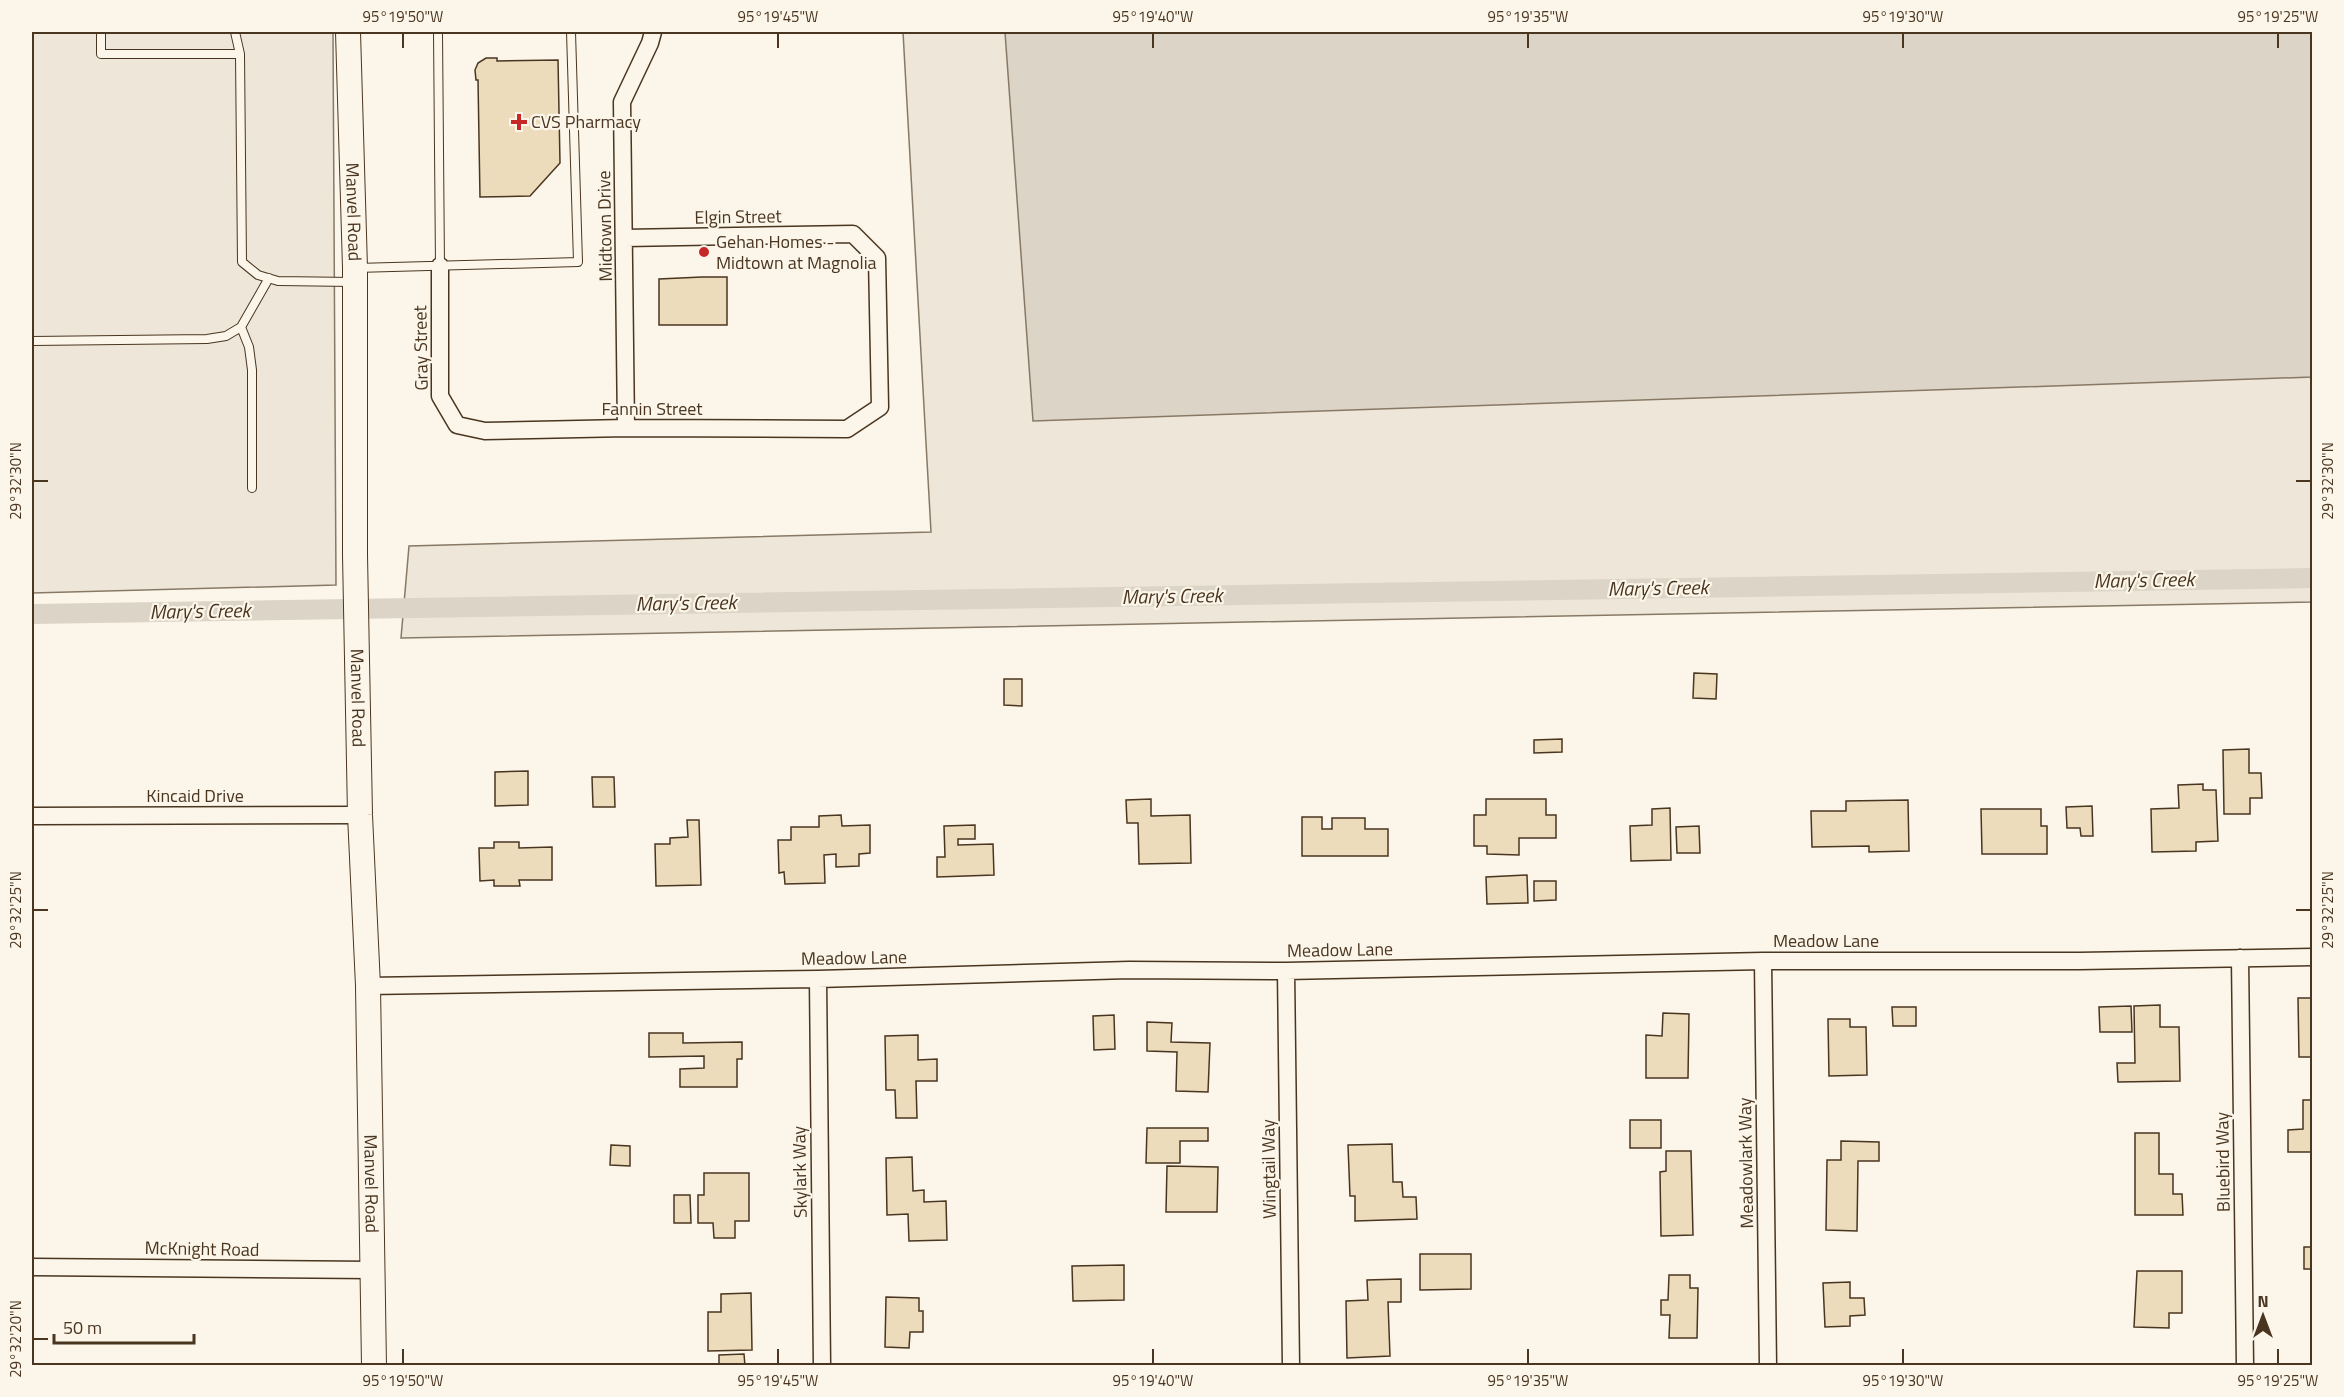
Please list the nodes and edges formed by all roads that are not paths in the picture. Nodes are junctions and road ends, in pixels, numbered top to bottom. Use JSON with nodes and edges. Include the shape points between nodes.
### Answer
{"nodes":[{"id":1,"x":101,"y":32,"type":"edge"},
{"id":2,"x":235,"y":32,"type":"edge"},
{"id":3,"x":348,"y":32,"type":"edge"},
{"id":4,"x":438,"y":32,"type":"edge"},
{"id":5,"x":571,"y":32,"type":"edge"},
{"id":6,"x":653,"y":32,"type":"edge"},
{"id":7,"x":240,"y":54,"type":"junction"},
{"id":8,"x":625,"y":238,"type":"junction"},
{"id":9,"x":440,"y":266,"type":"junction"},
{"id":10,"x":355,"y":275,"type":"junction"},
{"id":11,"x":269,"y":278,"type":"junction"},
{"id":12,"x":241,"y":327,"type":"junction"},
{"id":13,"x":32,"y":341,"type":"edge"},
{"id":14,"x":457,"y":425,"type":"joint"},
{"id":15,"x":626,"y":428,"type":"junction"},
{"id":16,"x":847,"y":429,"type":"joint"},
{"id":17,"x":252,"y":488,"type":"dead end"},
{"id":18,"x":360,"y":814,"type":"junction"},
{"id":19,"x":32,"y":816,"type":"edge"},
{"id":20,"x":2313,"y":957,"type":"edge"},
{"id":21,"x":2240,"y":958,"type":"junction"},
{"id":22,"x":1763,"y":961,"type":"junction"},
{"id":23,"x":1286,"y":971,"type":"junction"},
{"id":24,"x":818,"y":979,"type":"junction"},
{"id":25,"x":368,"y":987,"type":"junction"},
{"id":26,"x":32,"y":1267,"type":"edge"},
{"id":27,"x":373,"y":1270,"type":"junction"},
{"id":28,"x":374,"y":1365,"type":"edge"},
{"id":29,"x":822,"y":1365,"type":"edge"},
{"id":30,"x":1291,"y":1365,"type":"edge"},
{"id":31,"x":1768,"y":1365,"type":"edge"},
{"id":32,"x":2245,"y":1365,"type":"edge"}],
"edges":[{"from":1,"to":7,"type":"lane","via":[[101,54]]},
{"from":2,"to":7,"type":"lane"},
{"from":3,"to":10,"type":"main road","name":"Manvel Road"},
{"from":4,"to":9,"type":"lane"},
{"from":5,"to":9,"type":"lane","via":[[578,262]]},
{"from":6,"to":8,"type":"street","name":"Midtown Drive","via":[[622,102]]},
{"from":7,"to":11,"type":"lane","via":[[242,262],[258,275]]},
{"from":8,"to":15,"type":"street","name":"Midtown Drive"},
{"from":8,"to":16,"type":"street","name":"Elgin Street","via":[[853,234],[877,258],[880,407]]},
{"from":9,"to":10,"type":"lane"},
{"from":9,"to":14,"type":"street","name":"Gray Street","via":[[440,396]]},
{"from":10,"to":11,"type":"lane","via":[[278,281]]},
{"from":10,"to":18,"type":"main road","name":"Manvel Road"},
{"from":11,"to":12,"type":"lane"},
{"from":12,"to":13,"type":"lane","via":[[226,336],[207,339]]},
{"from":12,"to":17,"type":"lane","via":[[252,370]]},
{"from":14,"to":15,"type":"street","name":"Fannin Street","via":[[485,431]]},
{"from":15,"to":16,"type":"street","name":"Fannin Street"},
{"from":18,"to":19,"type":"street","name":"Kincaid Drive"},
{"from":18,"to":25,"type":"main road","name":"Manvel Road"},
{"from":20,"to":21,"type":"street","name":"Meadow Lane"},
{"from":21,"to":22,"type":"street","name":"Meadow Lane"},
{"from":21,"to":32,"type":"street","name":"Bluebird Way"},
{"from":22,"to":23,"type":"street","name":"Meadow Lane"},
{"from":22,"to":31,"type":"street","name":"Meadowlark Way"},
{"from":23,"to":24,"type":"street","name":"Meadow Lane","via":[[1129,970]]},
{"from":23,"to":30,"type":"street","name":"Wingtail Way"},
{"from":24,"to":25,"type":"street","name":"Meadow Lane"},
{"from":24,"to":29,"type":"street","name":"Skylark Way"},
{"from":25,"to":27,"type":"main road","name":"Manvel Road"},
{"from":26,"to":27,"type":"street","name":"McKnight Road"},
{"from":27,"to":28,"type":"main road","name":"Manvel Road"}]}
